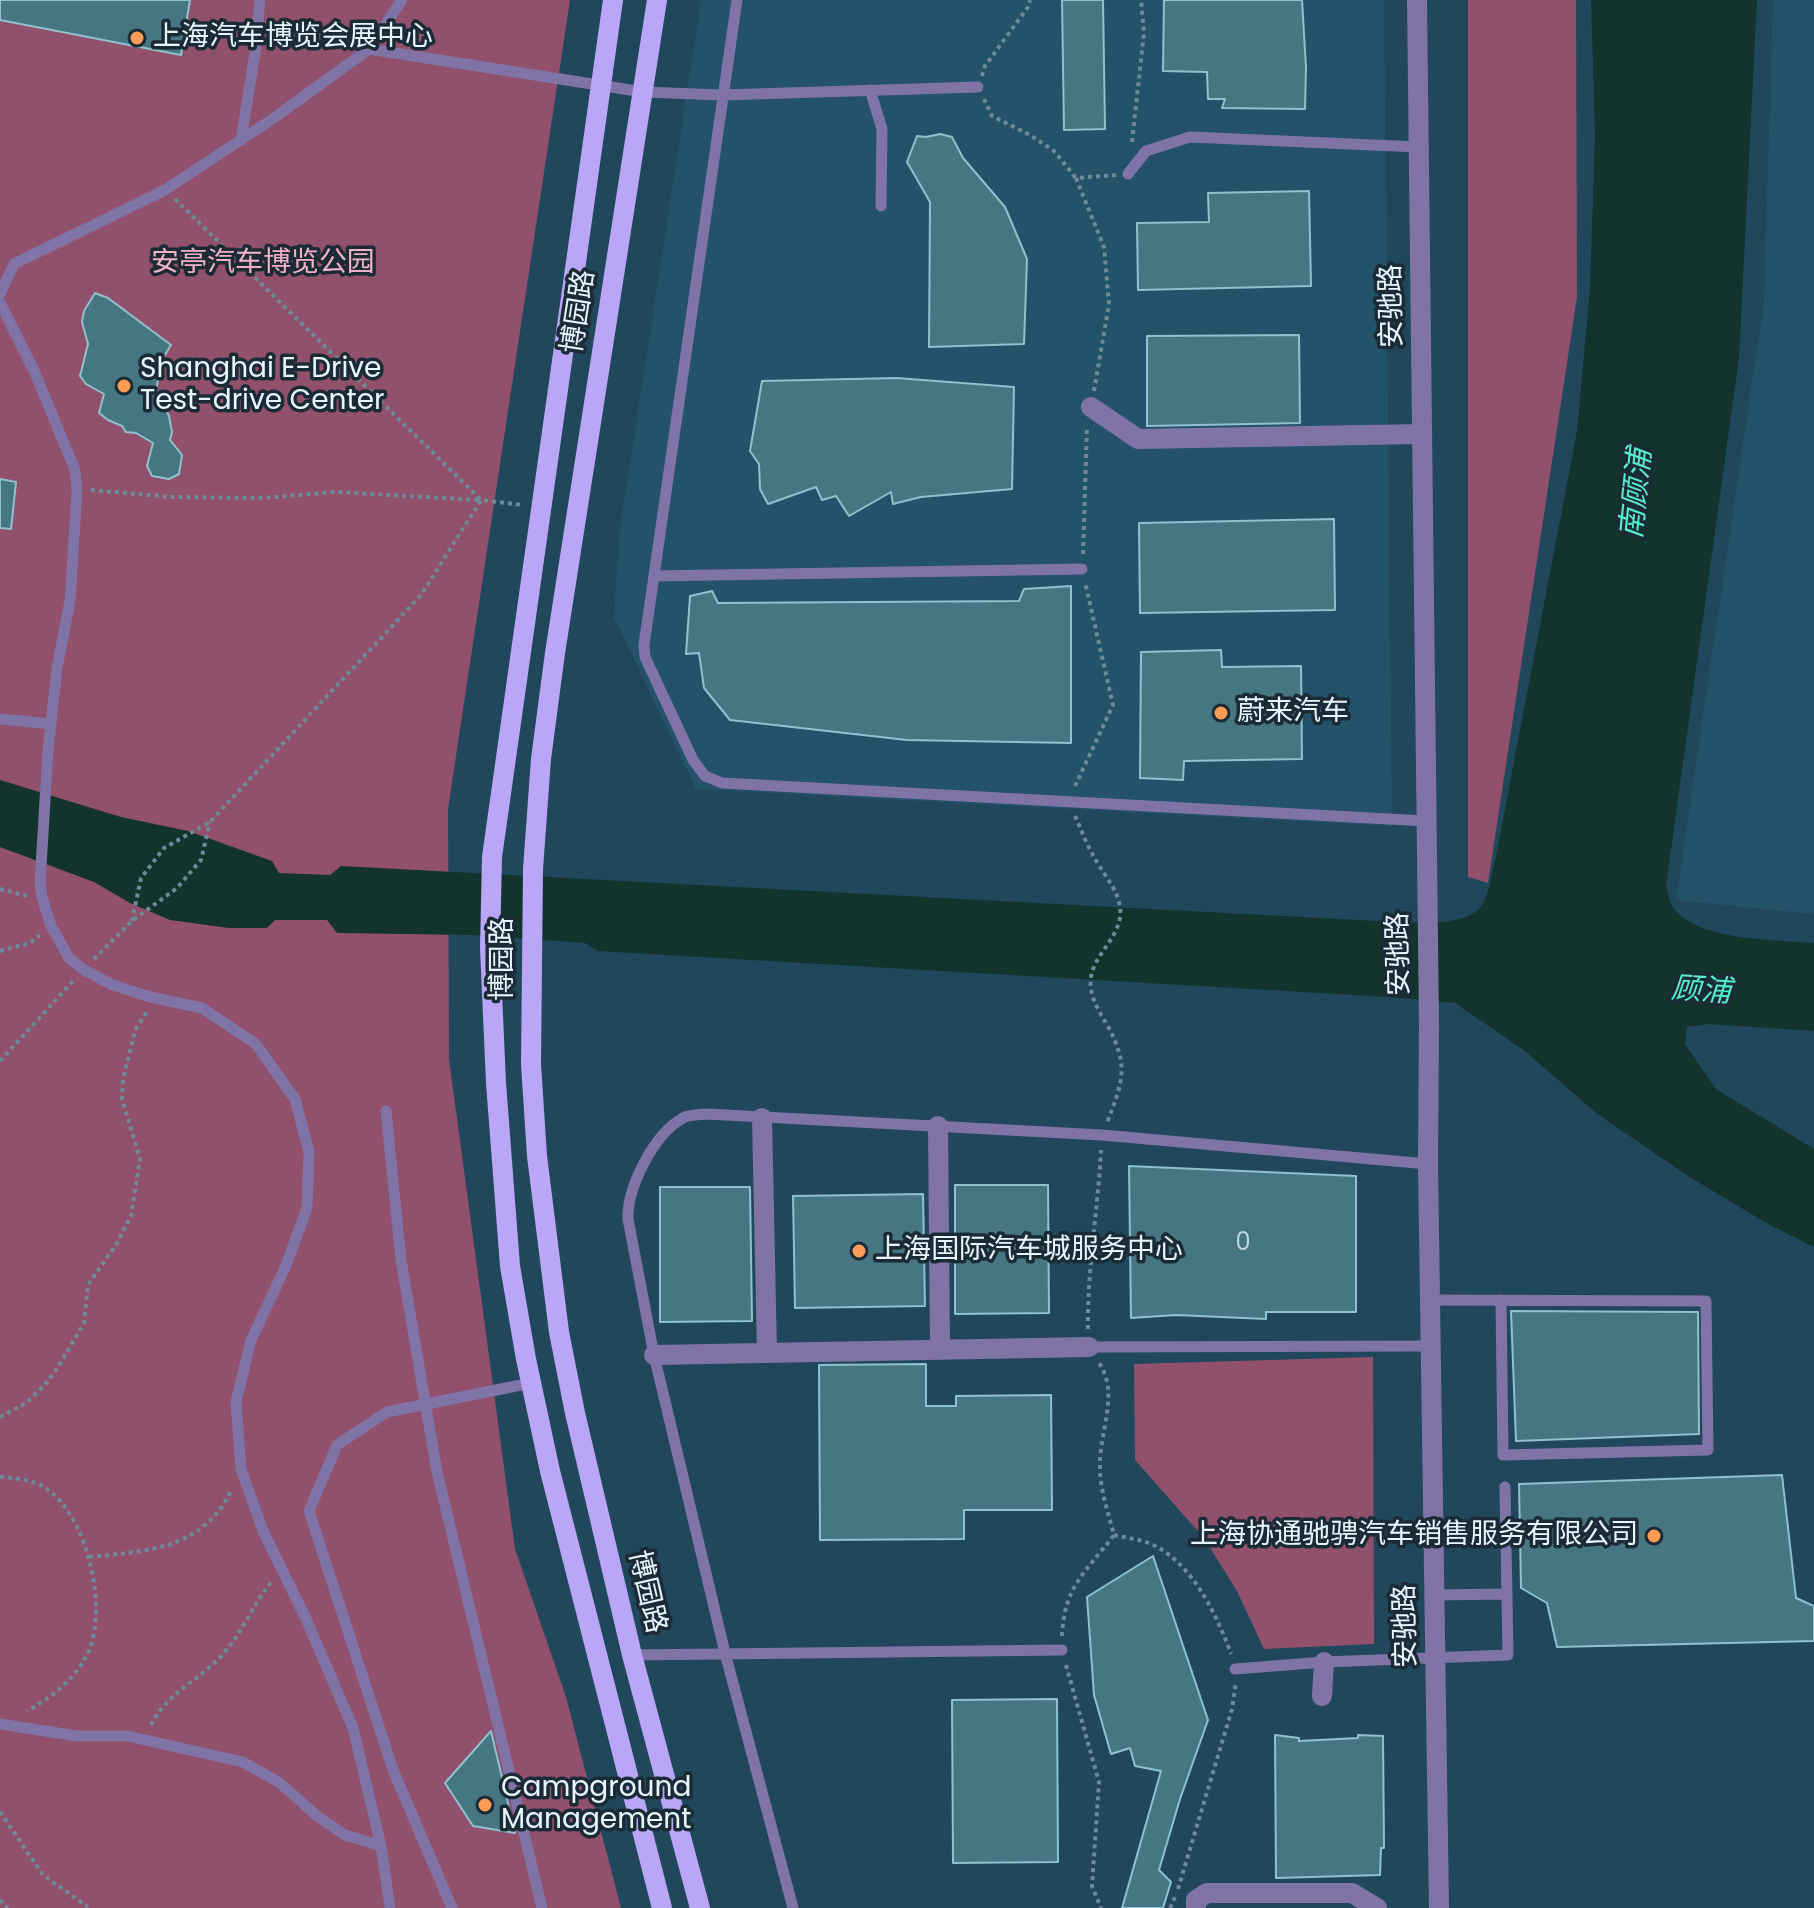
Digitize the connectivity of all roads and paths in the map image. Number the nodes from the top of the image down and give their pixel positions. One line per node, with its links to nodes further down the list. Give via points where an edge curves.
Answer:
1 (260, 0): 14 (lane)
2 (402, 0): 8 (lane)
3 (613, 0): 9 (main road, 博园路)
4 (657, 0): 12 (main road, 博园路)
5 (737, 0): 13 (lane)
6 (1030, 0): 10 (path, via 985,66)
7 (1417, 0): 15 (street, 安驰路)
8 (369, 49): 9 (lane); 14 (lane)
9 (601, 86): 12 (lane); 26 (main road, 博园路)
10 (978, 87): 11 (lane); 17 (path, via 992,116 1054,151)
11 (870, 90): 13 (lane); 19 (lane, via 882,129)
12 (643, 92): 13 (lane); 67 (main road, 博园路, via 555,653 541,759 531,940 537,1156 559,1332)
13 (722, 95): 28 (lane)
14 (241, 140): 18 (lane)
15 (1419, 147): 16 (lane, via 1190,137 1146,151); 23 (street, 安驰路)
16 (1128, 174)
17 (1076, 178)
18 (165, 190): 20 (lane, via 14,264); 25 (path)
19 (881, 206)
20 (0, 294)
21 (0, 303): 24 (lane, via 70,456)
22 (1091, 407): 23 (street, via 1138,439)
23 (1422, 434): 32 (street, 安驰路)
24 (77, 489): 25 (path, via 171,497 335,492); 30 (lane, via 70,601)
25 (481, 500): 26 (path); 33 (path, via 421,595)
26 (541, 507): 54 (main road, 博园路, via 492,857 490,948 510,1266)
27 (1082, 569): 28 (lane)
28 (654, 576): 31 (lane, via 645,657 705,776 722,783)
29 (0, 719): 30 (lane)
30 (51, 724): 35 (lane)
31 (1068, 801): 32 (lane); 45 (path, via 1120,900 1119,922 1091,972 1096,1006 1123,1065)
32 (1426, 821): 46 (street, 安驰路)
33 (210, 822): 36 (path, via 201,860 177,888); 36 (path, via 164,848 141,878)
34 (0, 889): 35 (path)
35 (42, 897): 37 (lane)
36 (132, 921): 39 (path)
37 (51, 926): 38 (path, via 30,943); 39 (lane, via 69,958)
38 (0, 951)
39 (84, 970): 40 (lane); 41 (path)
40 (156, 998): 56 (path, via 135,1030 123,1080 122,1099 140,1159 131,1216 88,1285 84,1323 58,1367 26,1403); 57 (lane, via 202,1008 256,1044 295,1099 309,1152 307,1208 251,1340 236,1402)
41 (0, 1061)
42 (386, 1111): 55 (lane, via 401,1260)
43 (762, 1118): 44 (lane); 52 (street); 53 (lane, via 687,1116 655,1145 632,1190 628,1219)
44 (938, 1126): 45 (lane); 51 (street)
45 (1102, 1135): 46 (lane); 50 (path, via 1087,1294)
46 (1428, 1164): 47 (street, 安驰路)
47 (1431, 1300): 48 (lane); 49 (street, 安驰路)
48 (1501, 1300): 48 (lane, via 1706,1301 1708,1450 1503,1455)
49 (1432, 1346): 50 (lane); 64 (street, 安驰路)
50 (1089, 1347): 51 (street); 60 (path, via 1106,1373 1110,1392 1100,1467)
51 (940, 1349): 52 (street)
52 (767, 1352): 53 (street)
53 (654, 1355): 66 (lane)
54 (531, 1383): 55 (lane); 82 (main road, 博园路)
55 (425, 1403): 80 (lane, via 387,1412 337,1445 309,1511 393,1770); 81 (lane)
56 (0, 1417)
57 (241, 1469): 61 (path, via 227,1500 183,1541 163,1549); 62 (lane)
58 (0, 1477): 61 (path, via 43,1487 57,1499)
59 (1505, 1487): 63 (lane)
60 (1114, 1535): 65 (path, via 1070,1594); 70 (path, via 1152,1544 1186,1570 1218,1620)
61 (89, 1557): 72 (path, via 97,1616 89,1651 56,1692)
62 (282, 1569): 73 (path, via 243,1630 156,1716); 75 (lane, via 353,1728)
63 (1507, 1594): 64 (lane); 68 (lane, via 1508,1655)
64 (1434, 1595): 68 (street, 安驰路)
65 (1062, 1650): 66 (lane); 85 (path, via 1099,1782 1092,1886)
66 (725, 1653): 67 (lane); 84 (lane)
67 (632, 1655): 83 (main road, 博园路)
68 (1436, 1658): 69 (lane); 89 (street, 安驰路)
69 (1324, 1662): 70 (lane); 71 (street)
70 (1235, 1669): 86 (path, via 1232,1709)
71 (1322, 1696)
72 (2, 1724): 73 (lane)
73 (144, 1740): 75 (lane, via 243,1762 280,1783 345,1835)
74 (0, 1812): 78 (path, via 43,1875)
75 (381, 1846): 79 (lane)
76 (0, 1900): 77 (path)
77 (8, 1908)
78 (89, 1908)
79 (390, 1908)
80 (452, 1908)
81 (542, 1908)
82 (662, 1908)
83 (700, 1908)
84 (793, 1908)
85 (1101, 1908)
86 (1170, 1908)
87 (1196, 1908): 88 (street, via 1196,1900 1207,1893 1352,1893)
88 (1377, 1908)
89 (1439, 1908)

